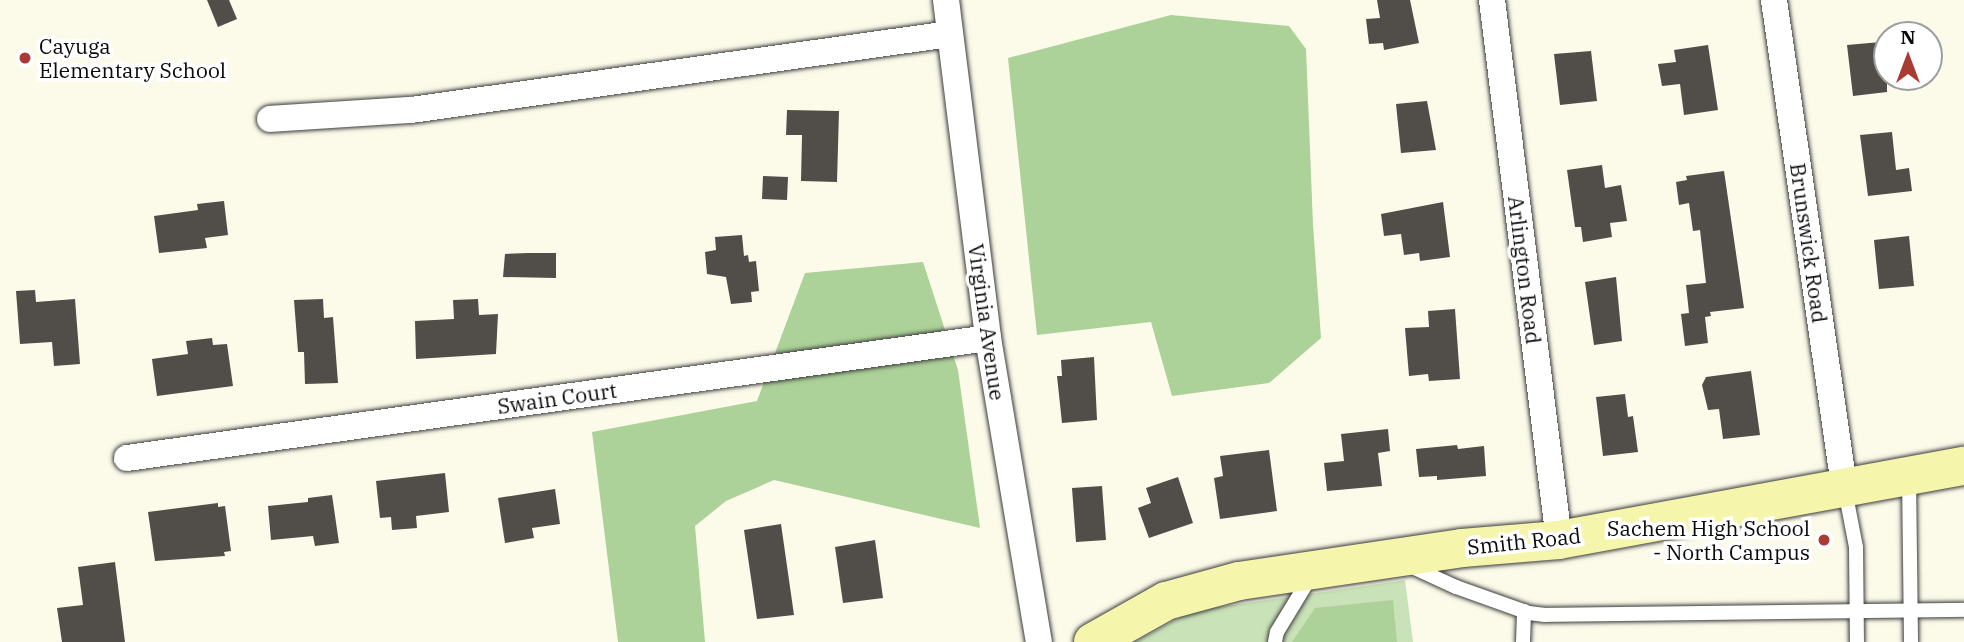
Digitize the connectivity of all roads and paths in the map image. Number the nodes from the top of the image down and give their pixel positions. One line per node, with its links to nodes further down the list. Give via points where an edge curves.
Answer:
1 (946, 0): 4 (street, Virginia Avenue)
2 (1492, 0): 11 (street, Arlington Road)
3 (1774, 0): 10 (street, Brunswick Road)
4 (950, 34): 5 (street, via 411,110); 6 (street, Virginia Avenue)
5 (270, 119)
6 (988, 338): 7 (street, Swain Court); 18 (street, Virginia Avenue)
7 (127, 458)
8 (1964, 466): 9 (street, Smith Road)
9 (1909, 475): 10 (street, Smith Road); 17 (lane)
10 (1844, 486): 11 (street, Smith Road); 16 (lane, via 1856,547)
11 (1559, 540): 12 (street, Smith Road)
12 (1390, 558): 13 (street, Smith Road); 15 (lane)
13 (1316, 568): 19 (street, Smith Road, via 1239,581 1166,601); 20 (lane)
14 (1964, 610): 17 (lane)
15 (1524, 611): 16 (lane, via 1545,615); 21 (lane)
16 (1856, 612): 17 (lane); 22 (lane)
17 (1911, 612): 23 (lane)
18 (1039, 642)
19 (1093, 642)
20 (1275, 642)
21 (1523, 642)
22 (1857, 642)
23 (1911, 642)

